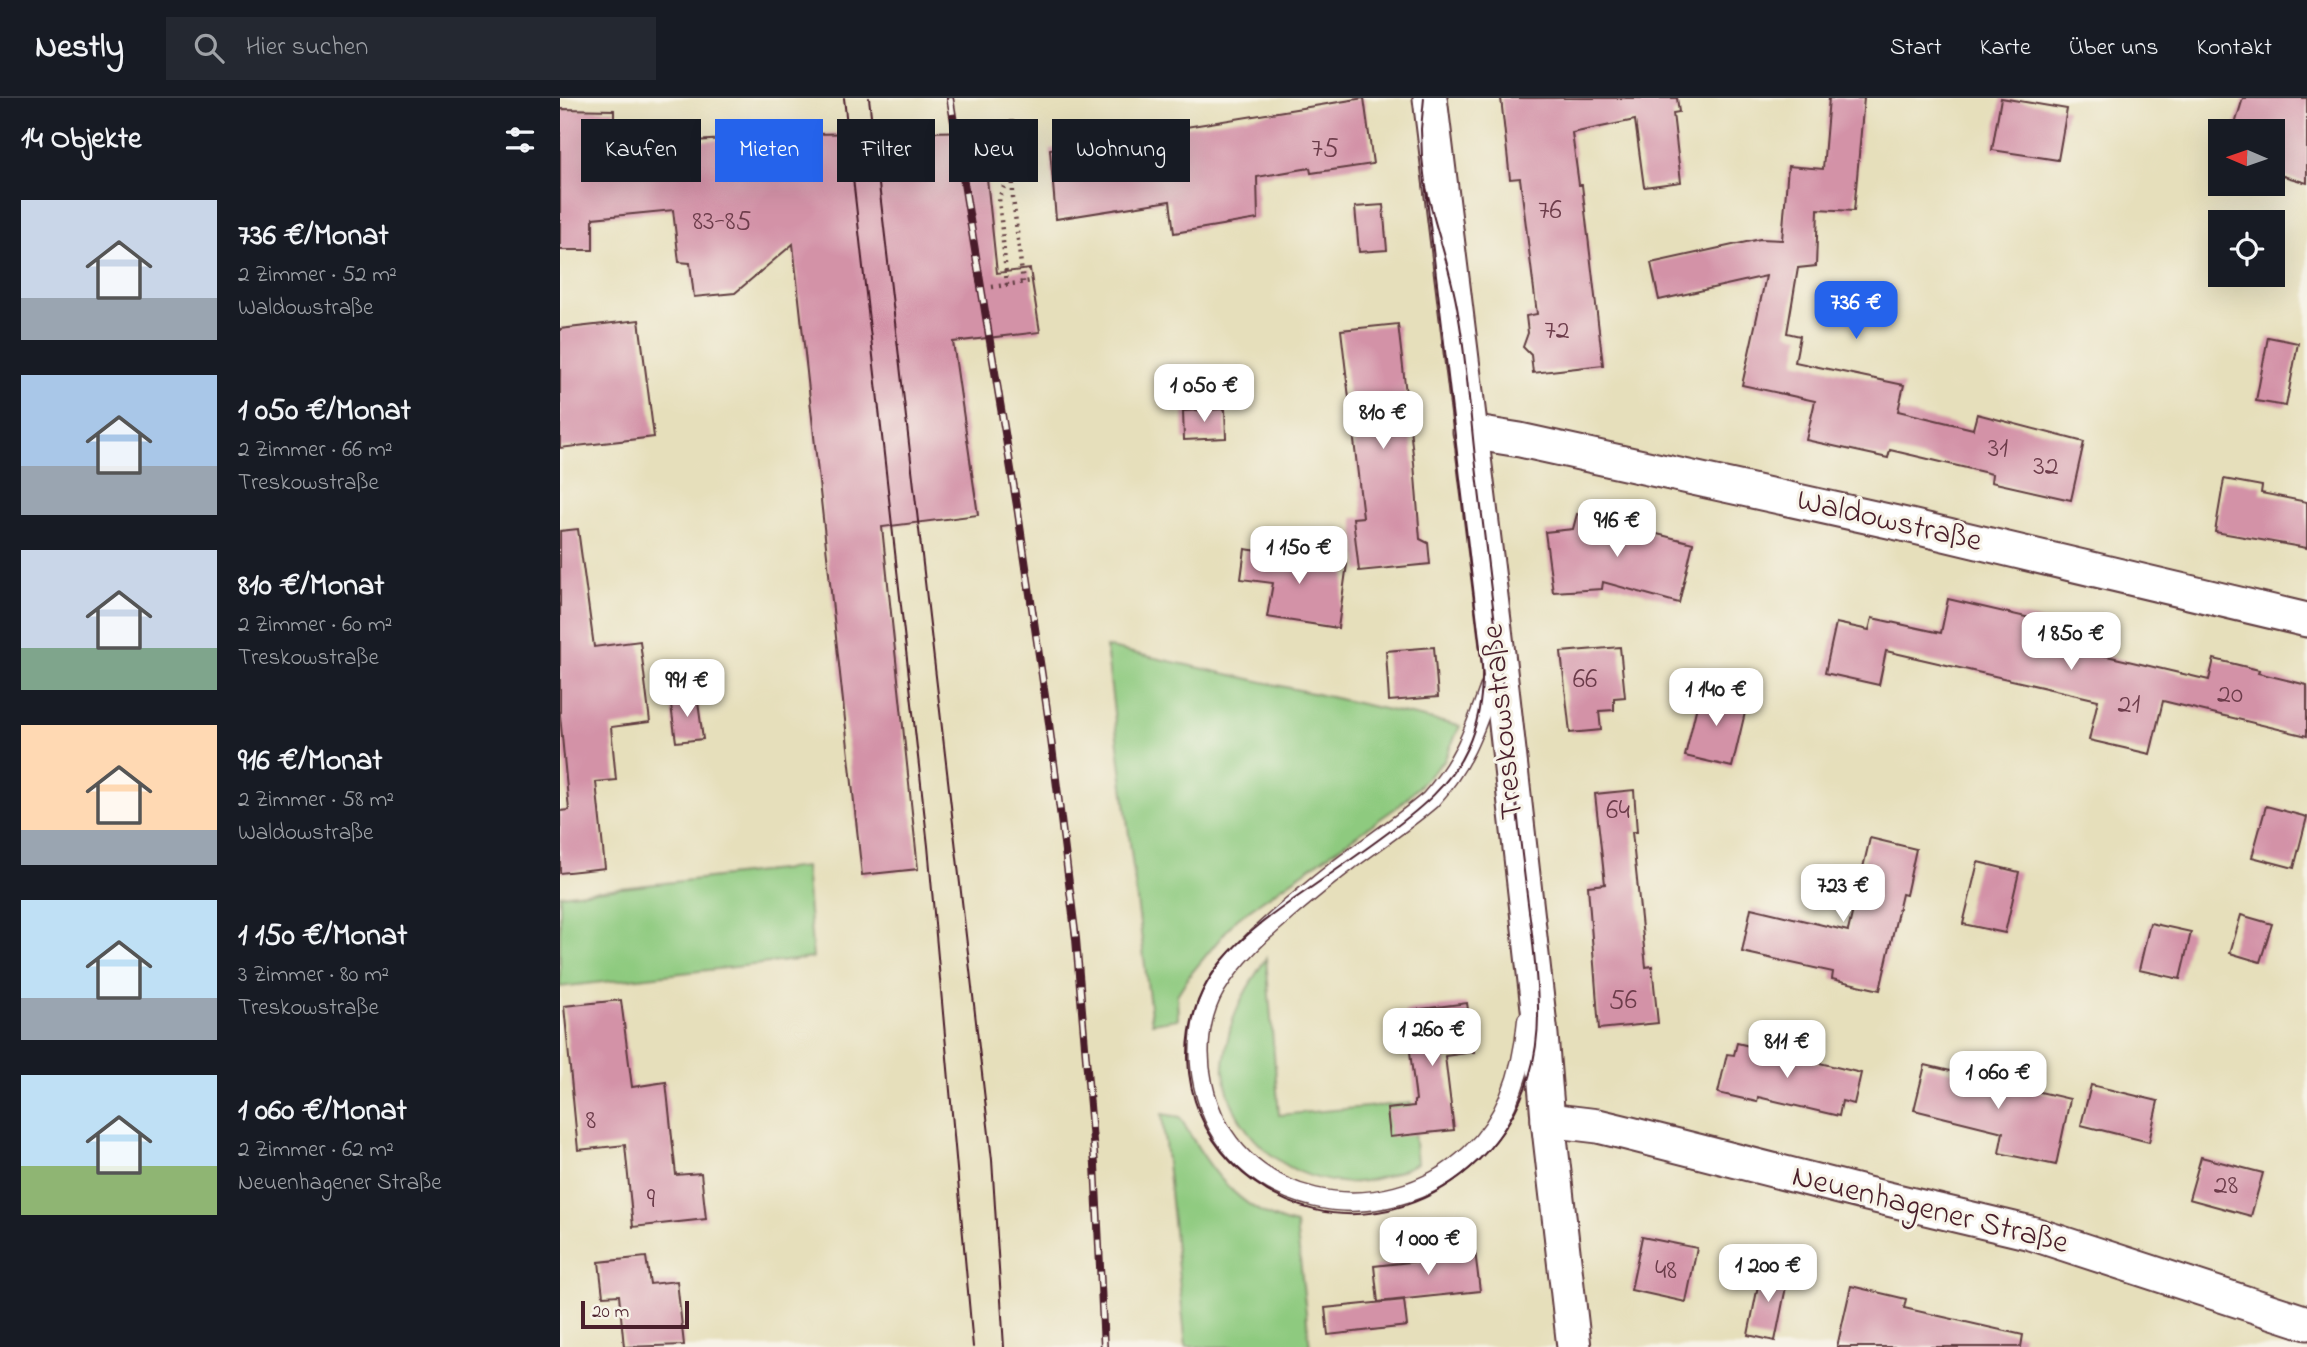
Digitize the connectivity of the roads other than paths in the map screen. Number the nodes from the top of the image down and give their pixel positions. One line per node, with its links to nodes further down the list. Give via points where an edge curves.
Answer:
1 (1430, 98): 2 (street, Treskowstraße)
2 (1470, 432): 3 (street, Waldowstraße, via 1902,524); 4 (street, Treskowstraße)
3 (2307, 620)
4 (1499, 662): 5 (street, Treskowstraße); 5 (lane, via 1467,748 1443,785 1418,810 1344,864 1256,938 1214,990 1204,1018 1199,1057 1207,1101 1221,1133 1268,1180 1307,1197 1369,1200 1435,1181 1486,1137 1518,1077 1526,1033)
5 (1529, 934): 6 (street, Treskowstraße)
6 (1548, 1120): 7 (street, Neuenhagener Straße, via 1627,1132 2031,1233); 8 (street, Treskowstraße)
7 (2307, 1323)
8 (1574, 1347)

